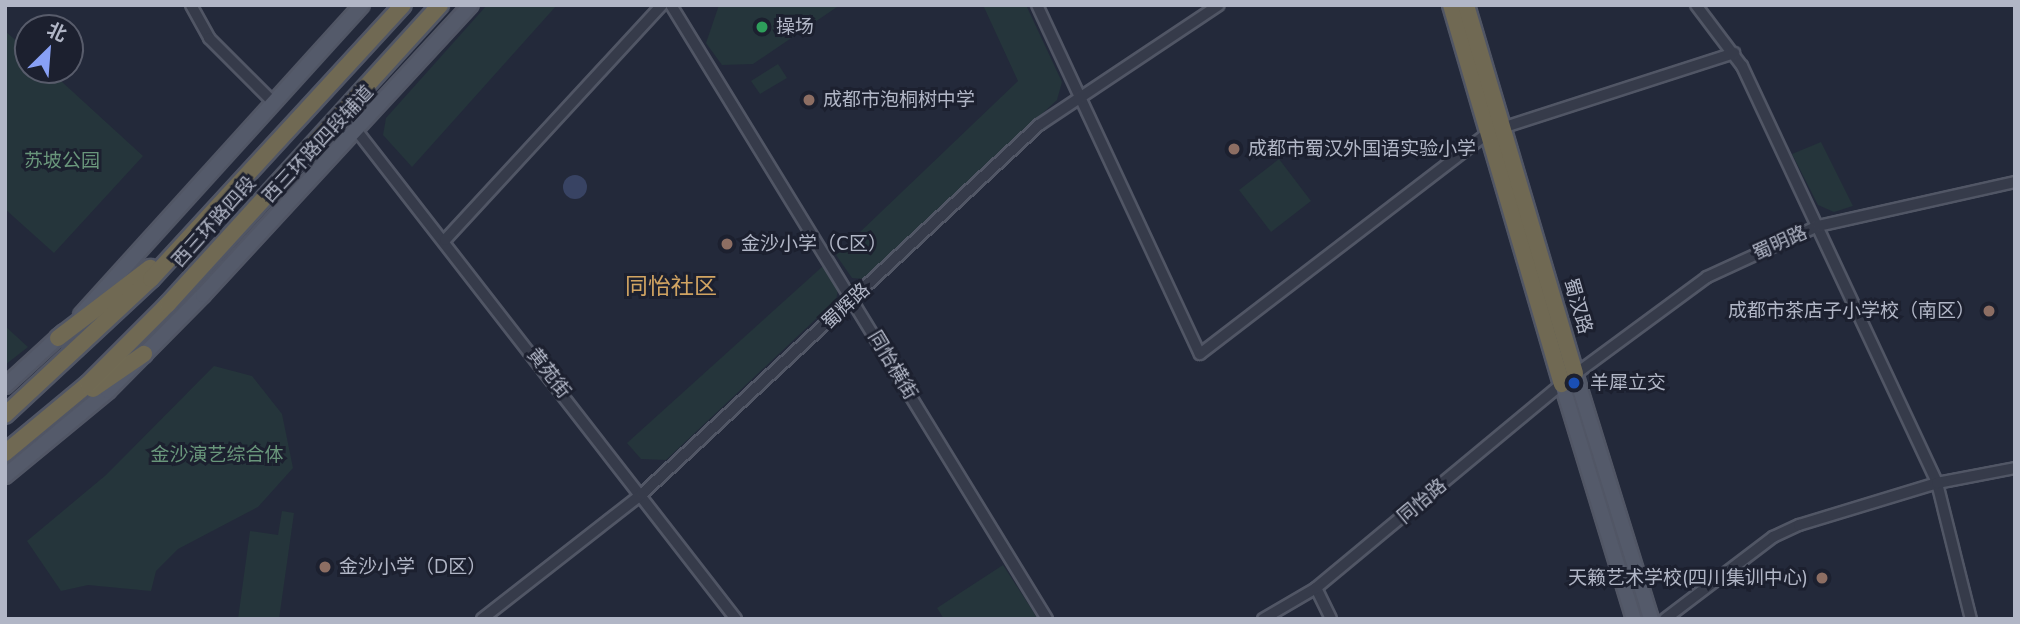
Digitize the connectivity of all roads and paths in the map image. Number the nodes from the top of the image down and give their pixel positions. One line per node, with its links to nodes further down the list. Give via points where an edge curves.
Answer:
1 (191, 5): 15 (street, via 208,38)
2 (362, 5): 15 (main road)
3 (403, 5): 21 (highway, 西三环路四段)
4 (440, 5): 29 (highway, 西三环路四段, via 168,303)
5 (471, 5): 17 (main road, 西三环路四段辅道)
6 (662, 5): 20 (street)
7 (671, 5): 22 (street, 同怡横街)
8 (1037, 5): 14 (street)
9 (1219, 5): 14 (street, 蜀辉路)
10 (1451, 5): 16 (highway, 蜀汉路)
11 (1696, 5): 13 (street)
12 (1469, 10): 16 (highway, 蜀汉路)
13 (1734, 53): 16 (street); 19 (street)
14 (1079, 95): 16 (street, via 1200,354); 22 (street, 蜀辉路)
15 (272, 102): 23 (main road)
16 (1498, 129): 25 (highway, 蜀汉路); 26 (highway, 蜀汉路)
17 (357, 131): 20 (street, 黄苑街); 24 (main road, 西三环路四段辅道)
18 (2015, 182): 19 (street, 蜀明路)
19 (1818, 226): 25 (street, 蜀明路, via 1707,277); 33 (street)
20 (445, 240): 34 (street, 黄苑街)
21 (185, 242): 23 (highway); 28 (highway, 西三环路四段, via 69,361)
22 (854, 300): 34 (street, 蜀辉路); 38 (street, 同怡横街)
23 (58, 338): 27 (main road)
24 (144, 354): 29 (highway); 32 (main road, 西三环路四段辅道)
25 (1575, 373): 26 (street, 同怡路); 42 (main road, 蜀汉路)
26 (1562, 384): 35 (street, 同怡路); 41 (main road, 蜀汉路)
27 (5, 386)
28 (5, 415)
29 (39, 425): 30 (highway, 西三环路四段)
30 (5, 453)
31 (2015, 468): 33 (street)
32 (5, 476)
33 (1937, 483): 43 (street, via 1773,537); 44 (street)
34 (642, 494): 36 (street, 蜀辉路); 37 (street, 黄苑街)
35 (1316, 588): 39 (street, 同怡路); 40 (street)
36 (482, 619)
37 (736, 619)
38 (1047, 619)
39 (1263, 619)
40 (1331, 619)
41 (1634, 619)
42 (1651, 619)
43 (1665, 619)
44 (1971, 619)

